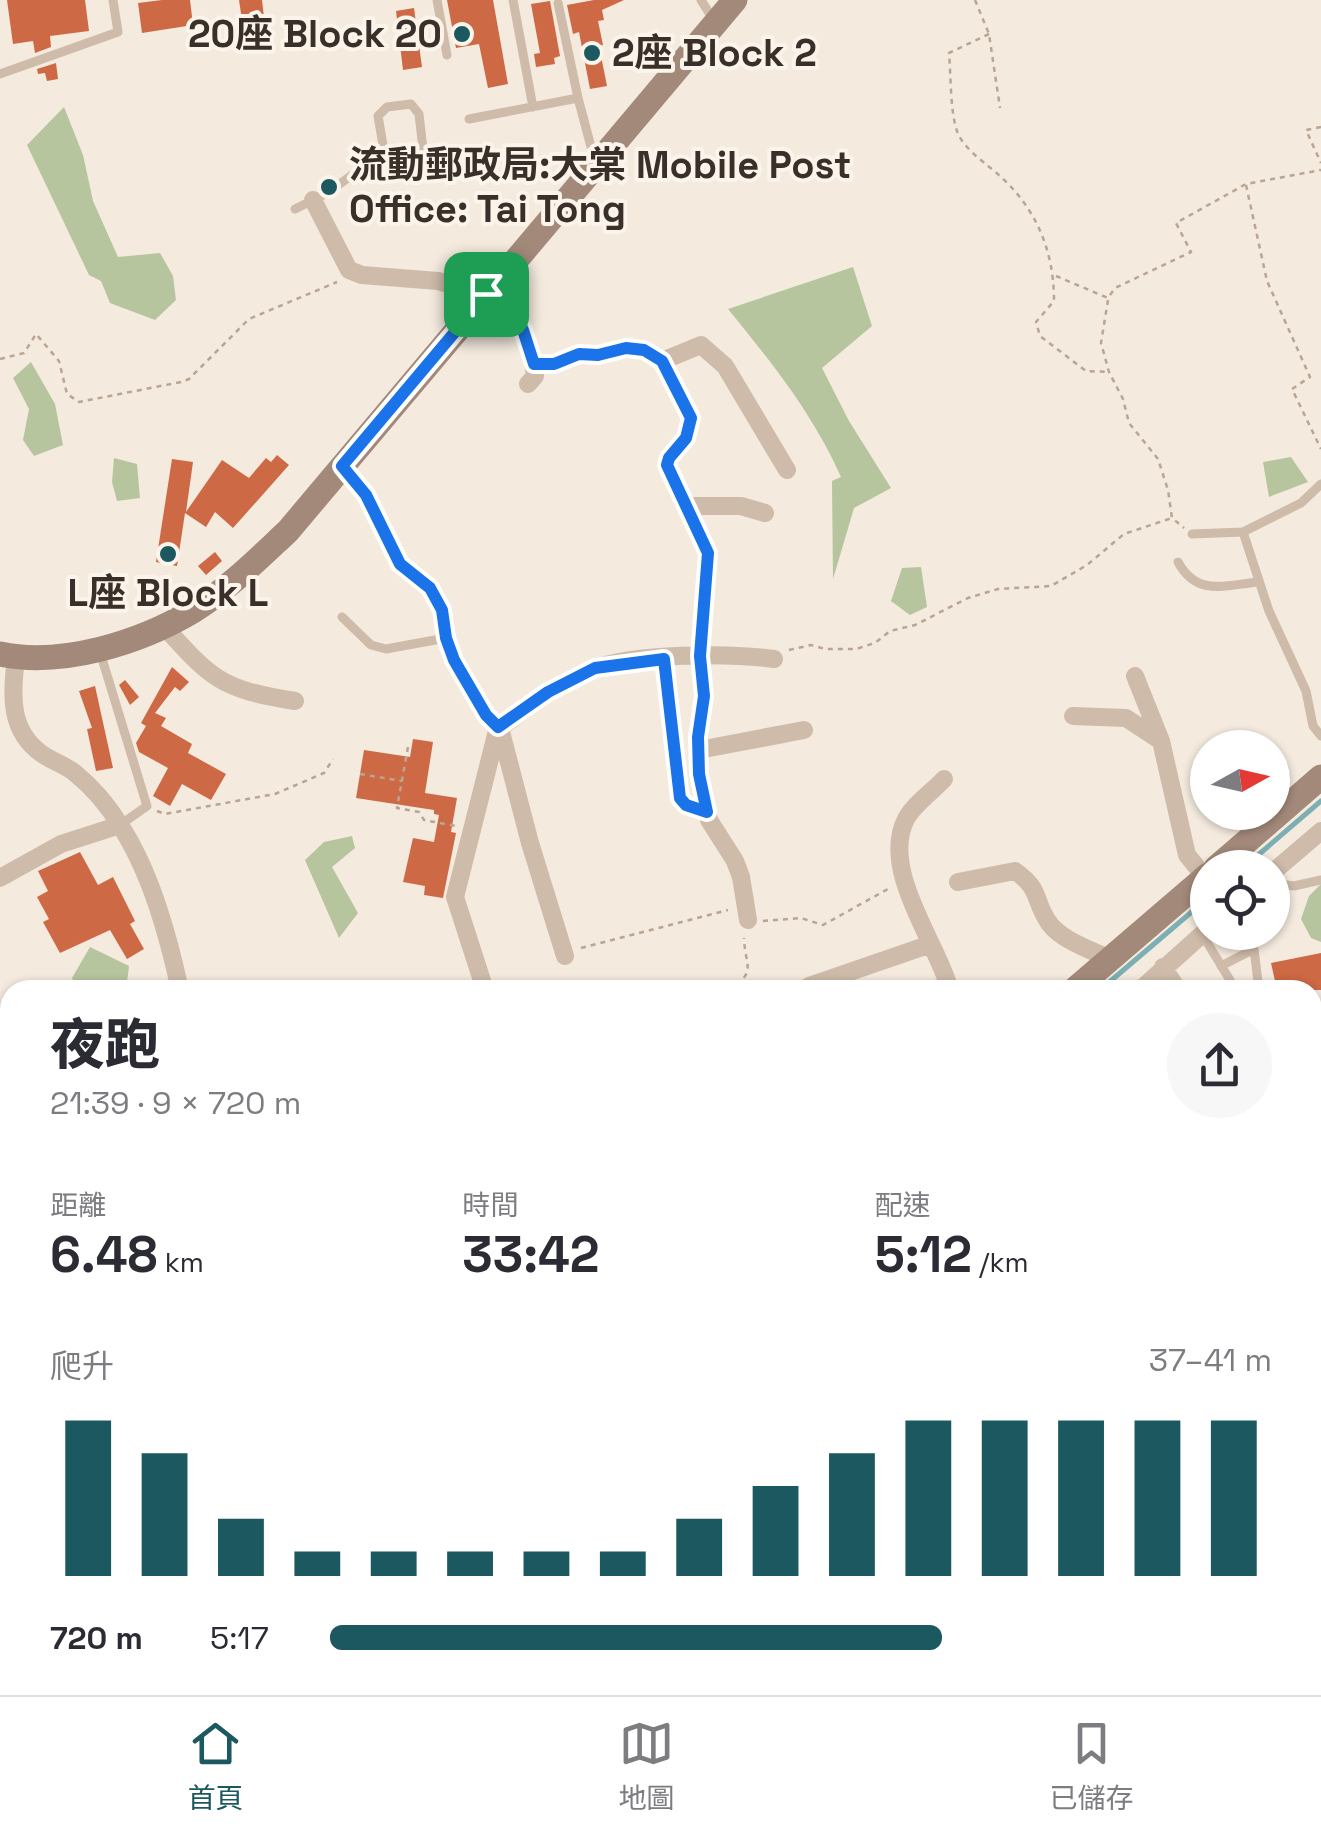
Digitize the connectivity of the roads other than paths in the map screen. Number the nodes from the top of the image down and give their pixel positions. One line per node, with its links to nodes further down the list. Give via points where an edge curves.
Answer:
1 (113, 0): 9 (lane, via 118,32)
2 (437, 0): 8 (lane)
3 (513, 0): 11 (lane)
4 (702, 0): 7 (lane)
5 (734, 0): 7 (street)
6 (558, 3): 10 (lane)
7 (716, 22): 14 (street)
8 (447, 56)
9 (0, 74)
10 (578, 98): 11 (lane); 14 (lane)
11 (533, 107): 12 (lane)
12 (469, 119)
13 (384, 151): 13 (lane, via 380,111 411,104 425,167 396,170); 15 (lane)
14 (596, 165): 17 (street)
15 (313, 200): 16 (lane); 17 (street, via 348,270)
16 (294, 209)
17 (492, 288): 19 (street, via 523,330); 21 (street)
18 (662, 361): 19 (street, via 626,348); 22 (street, via 693,346 714,354); 24 (street, via 691,418 667,465)
19 (534, 364): 20 (street)
20 (528, 384)
21 (342, 466): 31 (street, via 245,572); 32 (street, via 366,495 400,564 430,588)
22 (787, 470)
23 (1321, 484): 26 (lane, via 1301,503)
24 (686, 506): 25 (street); 35 (street, via 708,553)
25 (765, 513)
26 (1243, 532): 27 (lane); 29 (lane)
27 (1192, 534)
28 (1178, 562): 29 (lane, via 1205,587)
29 (1259, 582): 43 (lane)
30 (342, 617): 32 (lane, via 370,645 386,649)
31 (162, 626): 33 (street); 39 (street, via 221,682)
32 (446, 638): 41 (street)
33 (99, 649): 34 (street); 49 (lane, via 146,806)
34 (8, 655): 49 (street, via 22,736 74,772)
35 (700, 656): 36 (street); 37 (street); 45 (street)
36 (664, 659): 41 (street, via 595,668); 48 (street, via 680,798)
37 (774, 659)
38 (1135, 676): 44 (street)
39 (295, 701)
40 (1073, 716): 44 (street, via 1126,718)
41 (499, 728): 63 (street); 68 (street, via 455,897)
42 (804, 730): 45 (street)
43 (1321, 736)
44 (1161, 741): 52 (street)
45 (698, 746): 48 (street)
46 (1321, 777): 51 (street)
47 (944, 779): 60 (street, via 906,819 900,850 906,888)
48 (707, 812): 59 (street, via 735,861)
49 (120, 825): 54 (street, via 60,844); 67 (street, via 159,912)
50 (1321, 831): 53 (street)
51 (1236, 850)
52 (1190, 857)
53 (1290, 858)
54 (0, 878)
55 (1321, 880): 57 (lane)
56 (958, 882): 64 (street, via 1016,871 1033,884 1050,925)
57 (1290, 885)
58 (1190, 890): 64 (street)
59 (748, 920)
60 (932, 944): 69 (street); 70 (street)
61 (1190, 945): 66 (street)
62 (1213, 950): 65 (lane)
63 (565, 956)
64 (1110, 959): 71 (street)
65 (1221, 966): 74 (lane); 75 (lane, via 1254,949)
66 (1164, 968): 72 (street); 73 (street)
67 (177, 980)
68 (481, 980)
69 (826, 980)
70 (946, 980)
71 (1086, 980)
72 (1151, 980)
73 (1172, 980)
74 (1230, 980)
75 (1258, 980)

